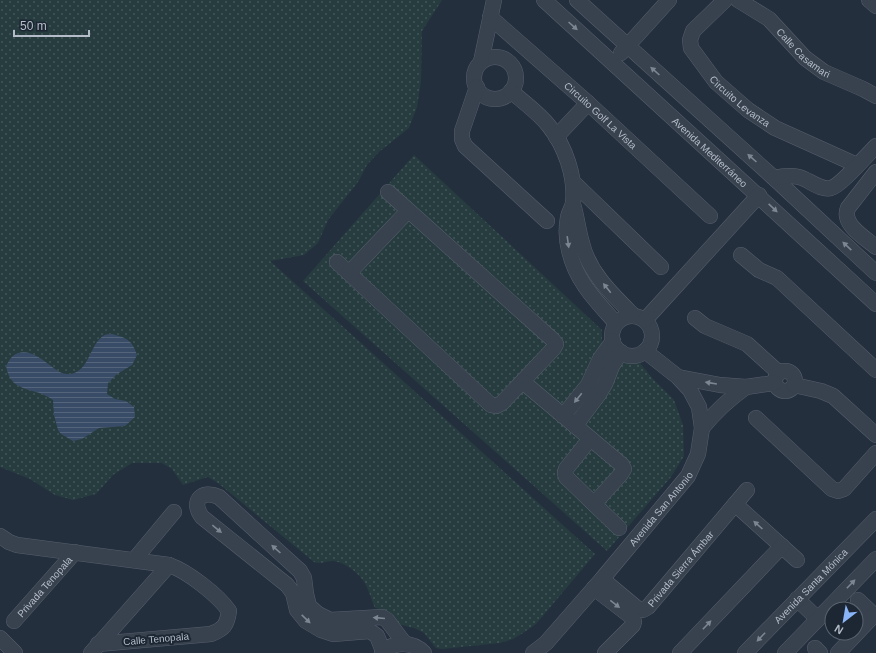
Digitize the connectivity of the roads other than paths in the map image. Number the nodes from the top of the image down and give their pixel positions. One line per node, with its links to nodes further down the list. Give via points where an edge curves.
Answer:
1 (494, 0): 9 (street)
2 (544, 0): 12 (street, Avenida Mediterráneo, one-way to 12)
3 (577, 0): 10 (street)
4 (669, 0): 10 (street)
5 (725, 0): 19 (street, Circuito Levanza, via 693,31 690,40 692,48 716,82 748,110 775,128)
6 (738, 0): 15 (street, Calle Casamari, via 769,20 806,58 824,72)
7 (869, 0): 8 (street)
8 (876, 6)
9 (490, 17): 11 (street); 16 (street, Circuito Golf La Vista)
10 (628, 46): 12 (street); 20 (street, one-way to 10)
11 (481, 62): 13 (street, via 474,74); 14 (street, via 494,57 512,65 516,79)
12 (613, 62): 24 (street, Avenida Mediterráneo)
13 (477, 88): 14 (street, via 493,99 506,96); 28 (street, via 462,131 465,146)
14 (511, 91): 17 (street, via 549,126)
15 (876, 96)
16 (588, 103): 17 (street); 27 (street, Circuito Golf La Vista)
17 (556, 137): 22 (street, via 565,154)
18 (876, 146): 19 (street)
19 (857, 166): 20 (street, via 833,188 828,189 800,177 786,175)
20 (774, 178): 34 (street, one-way to 20)
21 (874, 180): 29 (street, via 853,201 846,213 853,228)
22 (573, 182): 25 (street); 32 (street)
23 (388, 192): 26 (street)
24 (759, 195): 35 (street, Avenida Mediterráneo, one-way to 35); 36 (street)
25 (573, 204): 36 (street, one-way to 25, via 607,289 593,269 582,244); 38 (street, one-way to 38, via 568,216 566,233 576,272 593,297)
26 (408, 211): 33 (street); 45 (street, via 556,344)
27 (710, 216)
28 (547, 221)
29 (876, 248)
30 (741, 255): 41 (street, via 759,270 777,278)
31 (337, 262): 33 (street)
32 (661, 267)
33 (349, 273): 45 (street, via 491,405 502,403)
34 (876, 273)
35 (876, 304)
36 (640, 318): 38 (street, via 624,317); 40 (street, via 649,325 652,336)
37 (695, 318): 43 (street, via 705,326 747,344)
38 (616, 323): 39 (street, via 612,335)
39 (617, 347): 40 (street, via 626,354 636,355); 44 (street, via 600,359)
40 (645, 351): 42 (street, Avenida San Antonio)
41 (876, 370)
42 (678, 378): 46 (street, one-way to 42); 50 (street, Avenida San Antonio, via 690,390 699,407)
43 (776, 378): 46 (street); 51 (street, via 786,370 790,371 795,377 794,385 833,396)
44 (599, 380): 47 (street, one-way to 47); 49 (street, via 599,394)
45 (522, 382): 47 (street)
46 (746, 387): 50 (street, via 728,400)
47 (563, 416): 49 (street)
48 (756, 418): 53 (street, via 832,490 844,489)
49 (575, 426): 52 (street)
50 (702, 428): 69 (street, Avenida San Antonio, via 698,454 688,476)
51 (876, 435)
52 (590, 439): 55 (street, via 565,473 566,477); 55 (street, via 622,464 624,469)
53 (876, 452)
54 (747, 490): 56 (street, Privada Sierra Ámbar)
55 (594, 504): 59 (street)
56 (735, 504): 61 (street, one-way to 56); 69 (street, Privada Sierra Ámbar, via 643,610)
57 (174, 512): 64 (street)
58 (876, 519): 70 (street, Avenida Santa Mónica)
59 (619, 528)
60 (0, 536): 62 (street, Calle Tenopala, via 18,545)
61 (782, 546): 65 (street); 84 (street, one-way to 61)
62 (74, 552): 64 (street, Calle Tenopala); 74 (street, Privada Tenopala)
63 (876, 559): 73 (street, one-way to 63)
64 (134, 560): 66 (street, Calle Tenopala)
65 (797, 560)
66 (169, 565): 78 (street, Calle Tenopala); 78 (street, Calle Tenopala, via 180,569 223,602 229,611 227,622 220,630 211,634)
67 (295, 566): 68 (street); 68 (street, one-way to 68, via 218,497 211,494 203,495 199,499 196,505 202,517); 75 (street, via 304,578 310,606 318,614 330,620)
68 (281, 581): 75 (street, one-way to 75, via 293,593 297,610 306,621 321,630 333,634)
69 (598, 583): 82 (street, Avenida San Antonio, via 546,643); 83 (street, one-way to 83, via 634,622)
70 (797, 599): 73 (street); 85 (street, Avenida Santa Mónica, one-way to 85)
71 (858, 600): 72 (street)
72 (875, 616): 87 (street)
73 (818, 618): 86 (street)
74 (14, 621)
75 (355, 625): 77 (street, one-way to 75, via 382,617); 79 (street, via 377,636)
76 (0, 638): 80 (street)
77 (405, 644): 79 (street, via 398,644); 81 (street, via 414,646)
78 (94, 648)
79 (383, 652)
80 (15, 653)
81 (424, 653)
82 (533, 653)
83 (606, 653)
84 (680, 653)
85 (745, 653)
86 (785, 653)
87 (838, 653)

